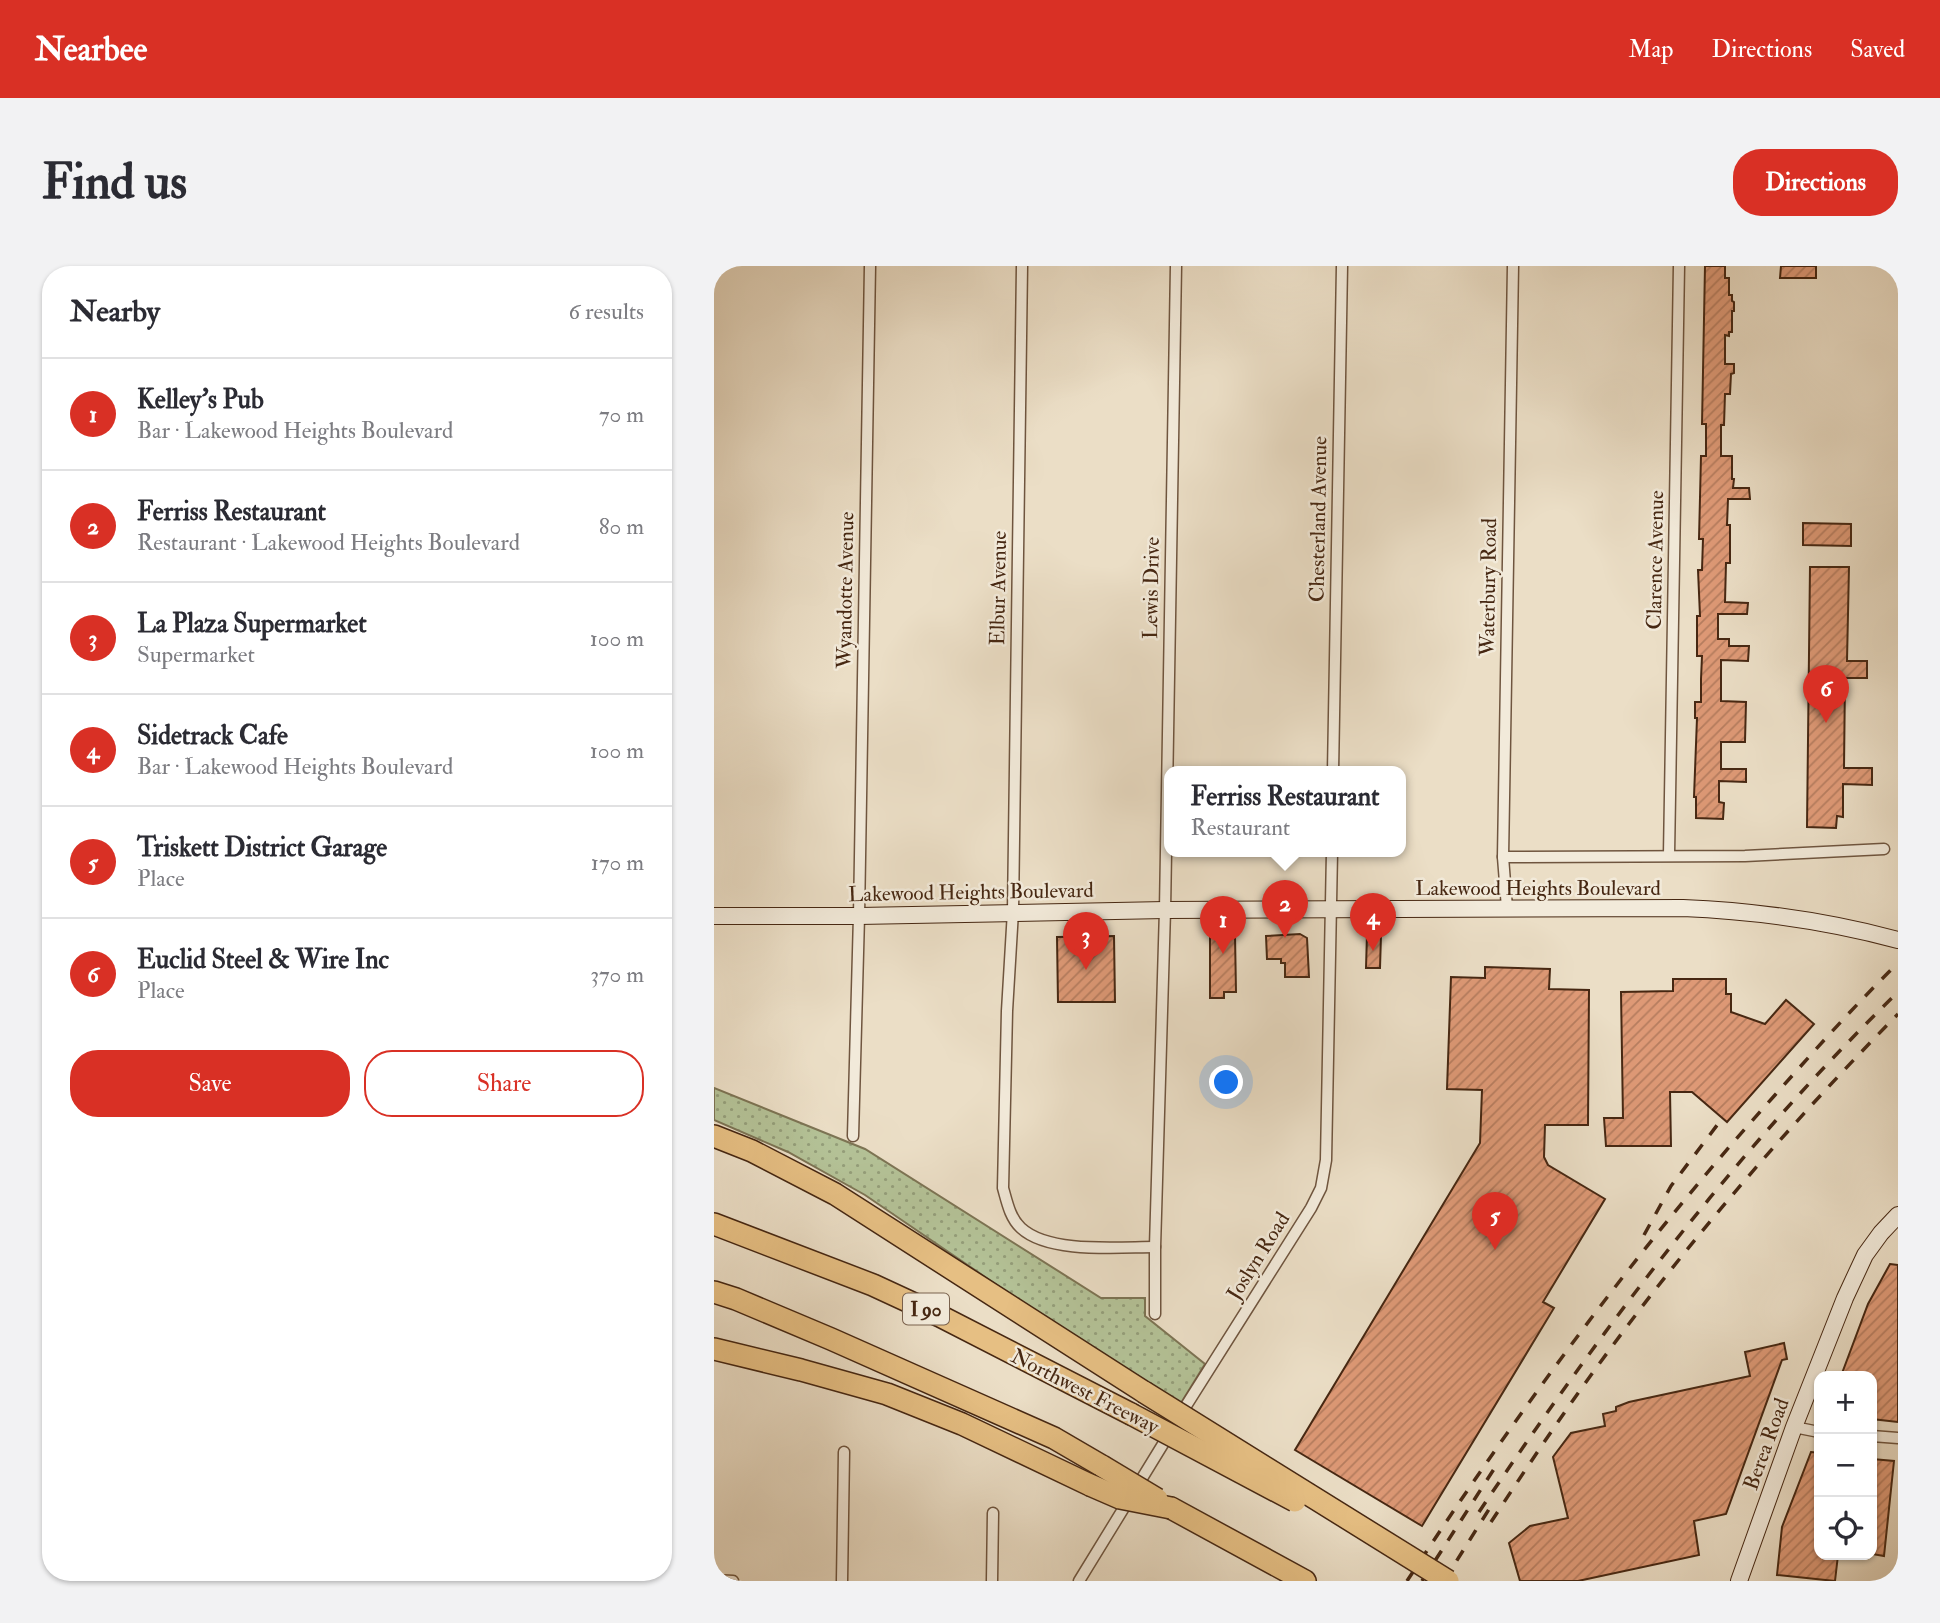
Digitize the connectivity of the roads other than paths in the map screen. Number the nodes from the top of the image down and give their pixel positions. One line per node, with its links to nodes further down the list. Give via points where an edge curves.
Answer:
1 (870, 266): 19 (street, Wyandotte Avenue)
2 (1022, 266): 17 (street, Elbur Avenue)
3 (1176, 266): 7 (street, Lewis Drive)
4 (1342, 266): 8 (street, Chesterland Avenue)
5 (1513, 266): 13 (street, Waterbury Road)
6 (1679, 266): 10 (street, Clarence Avenue)
7 (1167, 766)
8 (1333, 766)
9 (1884, 849): 10 (street)
10 (1669, 855): 13 (street)
11 (1166, 857): 16 (street, Lewis Drive)
12 (1332, 857): 15 (street)
13 (1503, 857): 14 (street, Waterbury Road)
14 (1507, 908): 15 (main road, Lakewood Heights Boulevard); 20 (main road, Lakewood Heights Boulevard, via 1729,910)
15 (1331, 909): 16 (main road, Lakewood Heights Boulevard); 40 (street, Joslyn Road, via 1326,1160 1321,1188)
16 (1165, 910): 17 (main road, Lakewood Heights Boulevard); 25 (street, Lewis Drive)
17 (1013, 911): 19 (main road, Lakewood Heights Boulevard); 25 (street, Elbur Avenue, via 1003,1188 1009,1209 1021,1228 1040,1240 1063,1246)
18 (714, 916): 19 (main road, Lakewood Heights Boulevard)
19 (859, 916): 22 (street, Wyandotte Avenue)
20 (1898, 940)
21 (714, 1136): 42 (highway, bridge, via 835,1194)
22 (853, 1136)
23 (1898, 1215): 29 (main road, Berea Road, via 1875,1241 1854,1277)
24 (714, 1224): 42 (highway, Northwest Freeway / I 90, bridge, via 940,1316)
25 (1155, 1247): 27 (street, Lewis Drive)
26 (714, 1292): 34 (highway, bridge, via 1054,1438)
27 (1155, 1314)
28 (714, 1349): 34 (highway, bridge, via 887,1394 1120,1498)
29 (1794, 1427): 30 (street); 43 (main road, Berea Road)
30 (1814, 1431)
31 (1877, 1436): 32 (street)
32 (1898, 1438)
33 (844, 1452): 38 (street)
34 (1171, 1508): 41 (highway)
35 (993, 1513): 39 (street)
36 (714, 1580): 37 (street)
37 (733, 1581)
38 (842, 1581)
39 (992, 1581)
40 (1079, 1581)
41 (1305, 1581)
42 (1447, 1581)
43 (1739, 1581)

